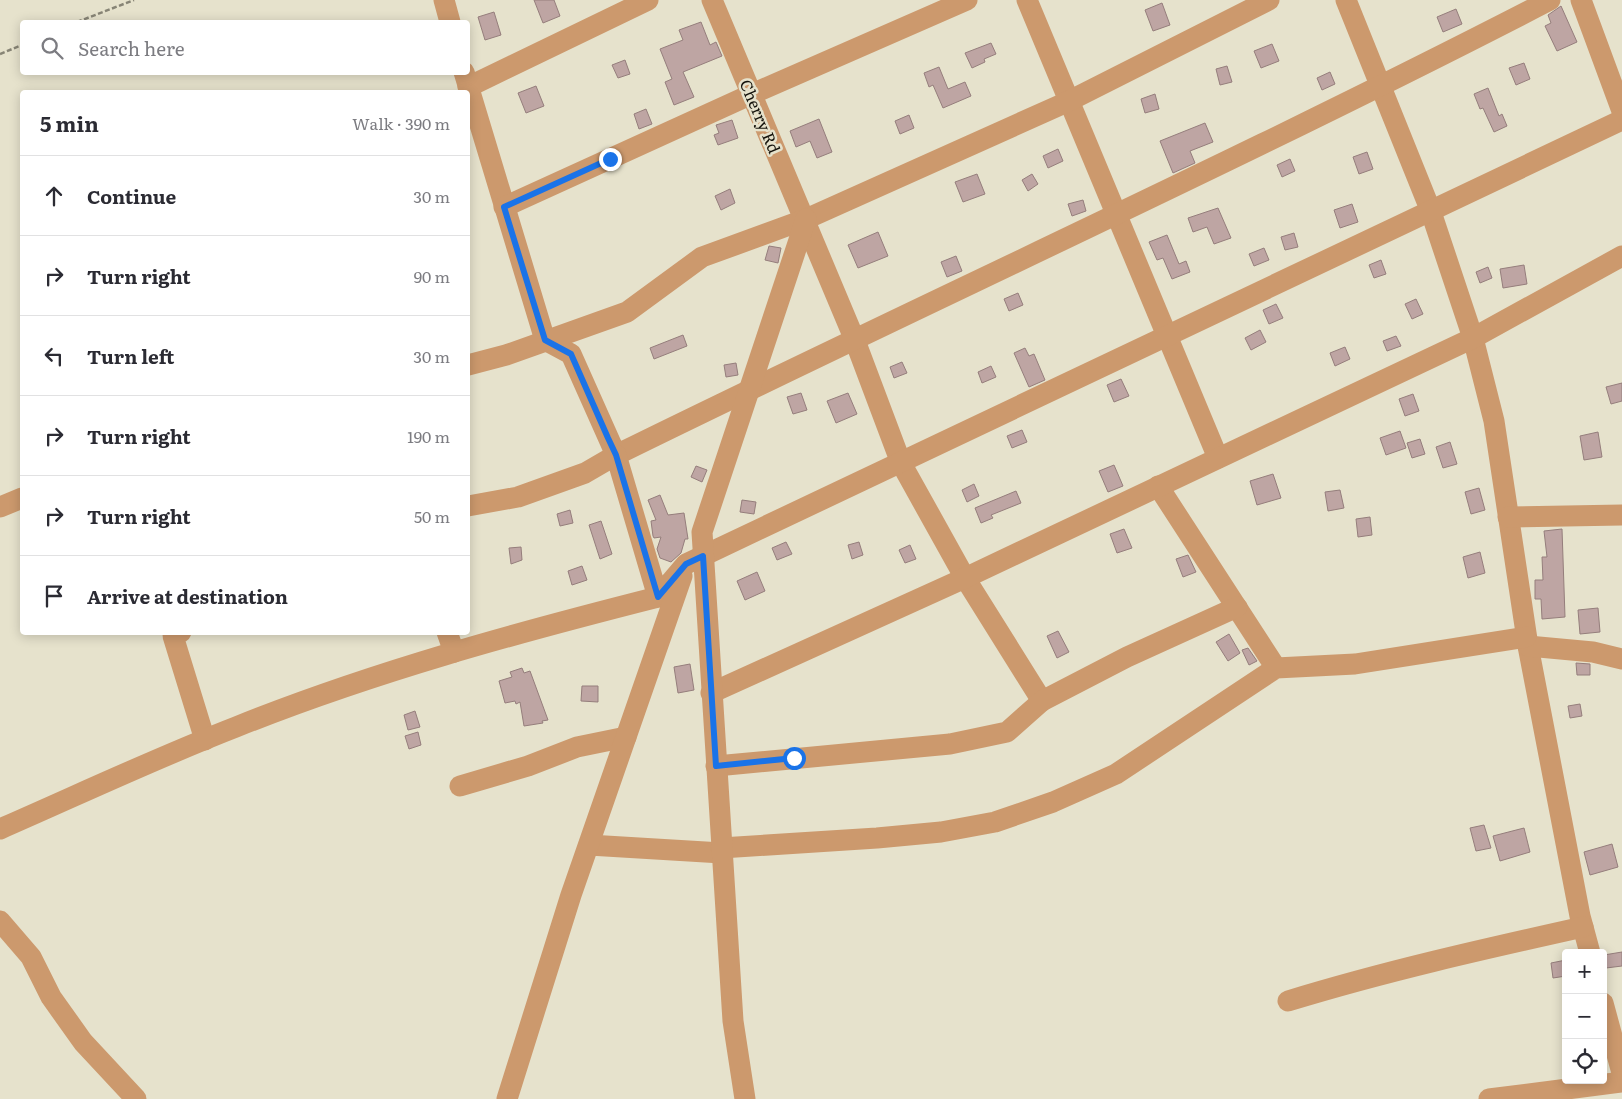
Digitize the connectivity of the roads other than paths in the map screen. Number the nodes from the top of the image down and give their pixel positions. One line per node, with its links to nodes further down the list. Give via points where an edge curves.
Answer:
1 (444, 0): 10 (street)
2 (648, 0): 11 (street)
3 (712, 0): 14 (street, Cherry Rd)
4 (967, 0): 14 (street)
5 (1027, 0): 15 (street)
6 (1269, 0): 15 (street)
7 (1346, 0): 12 (street)
8 (1550, 0): 12 (street)
9 (1581, 0): 16 (street)
10 (449, 20)
11 (466, 80)
12 (1382, 87): 19 (street); 20 (street)
13 (470, 93): 18 (street)
14 (752, 94): 18 (street); 21 (street, Cherry Rd)
15 (1069, 101): 20 (street); 21 (street)
16 (1622, 111)
17 (1622, 120): 19 (street)
18 (504, 207): 26 (street)
19 (1430, 209): 23 (street); 25 (street)
20 (1116, 216): 23 (street); 24 (street)
21 (808, 226): 24 (street, Cherry Rd); 26 (street, via 702,257 627,312); 28 (street)
22 (1622, 256): 25 (street)
23 (1167, 337): 30 (street); 31 (street)
24 (854, 338): 28 (street); 31 (street, Cherry Rd)
25 (1473, 338): 30 (street); 37 (street, via 1494,421)
26 (545, 340): 27 (street); 29 (street, via 571,354)
27 (470, 365)
28 (748, 390): 29 (street); 38 (street)
29 (616, 455): 34 (street, via 585,473 518,498); 40 (street)
30 (1218, 458): 32 (street)
31 (901, 463): 38 (street); 39 (street, Cherry Rd)
32 (1158, 486): 39 (street); 41 (street)
33 (20, 499): 35 (street)
34 (470, 506)
35 (0, 507)
36 (1622, 515): 37 (street)
37 (1508, 517): 43 (street)
38 (694, 560): 40 (street); 47 (street); 49 (street)
39 (965, 578): 47 (street); 48 (street, Cherry Rd)
40 (658, 597): 44 (street)
41 (1237, 607): 46 (street); 48 (street, via 1127,657)
42 (175, 635): 50 (street)
43 (1527, 641): 45 (street); 46 (street, via 1355,664); 57 (street)
44 (450, 642): 50 (street, via 408,666 236,726)
45 (1622, 658)
46 (1276, 668): 55 (street, via 1116,774 1053,802 995,822 941,832)
47 (711, 692): 51 (street)
48 (1042, 701): 51 (street, via 1006,732 950,744)
49 (626, 737): 52 (street, via 577,747 528,766); 54 (street)
50 (205, 740): 53 (street)
51 (716, 766): 55 (street)
52 (460, 786)
53 (0, 829)
54 (589, 845): 55 (street); 64 (street)
55 (722, 850): 65 (street, via 733,1021)
56 (0, 921): 63 (street, via 31,957 52,996 84,1042)
57 (1583, 927): 58 (street); 59 (street, via 1456,955)
58 (1589, 949)
59 (1288, 1000)
60 (1607, 1018): 61 (street)
61 (1622, 1073)
62 (1622, 1082): 66 (street)
63 (136, 1099)
64 (507, 1099)
65 (745, 1099)
66 (1489, 1099)

